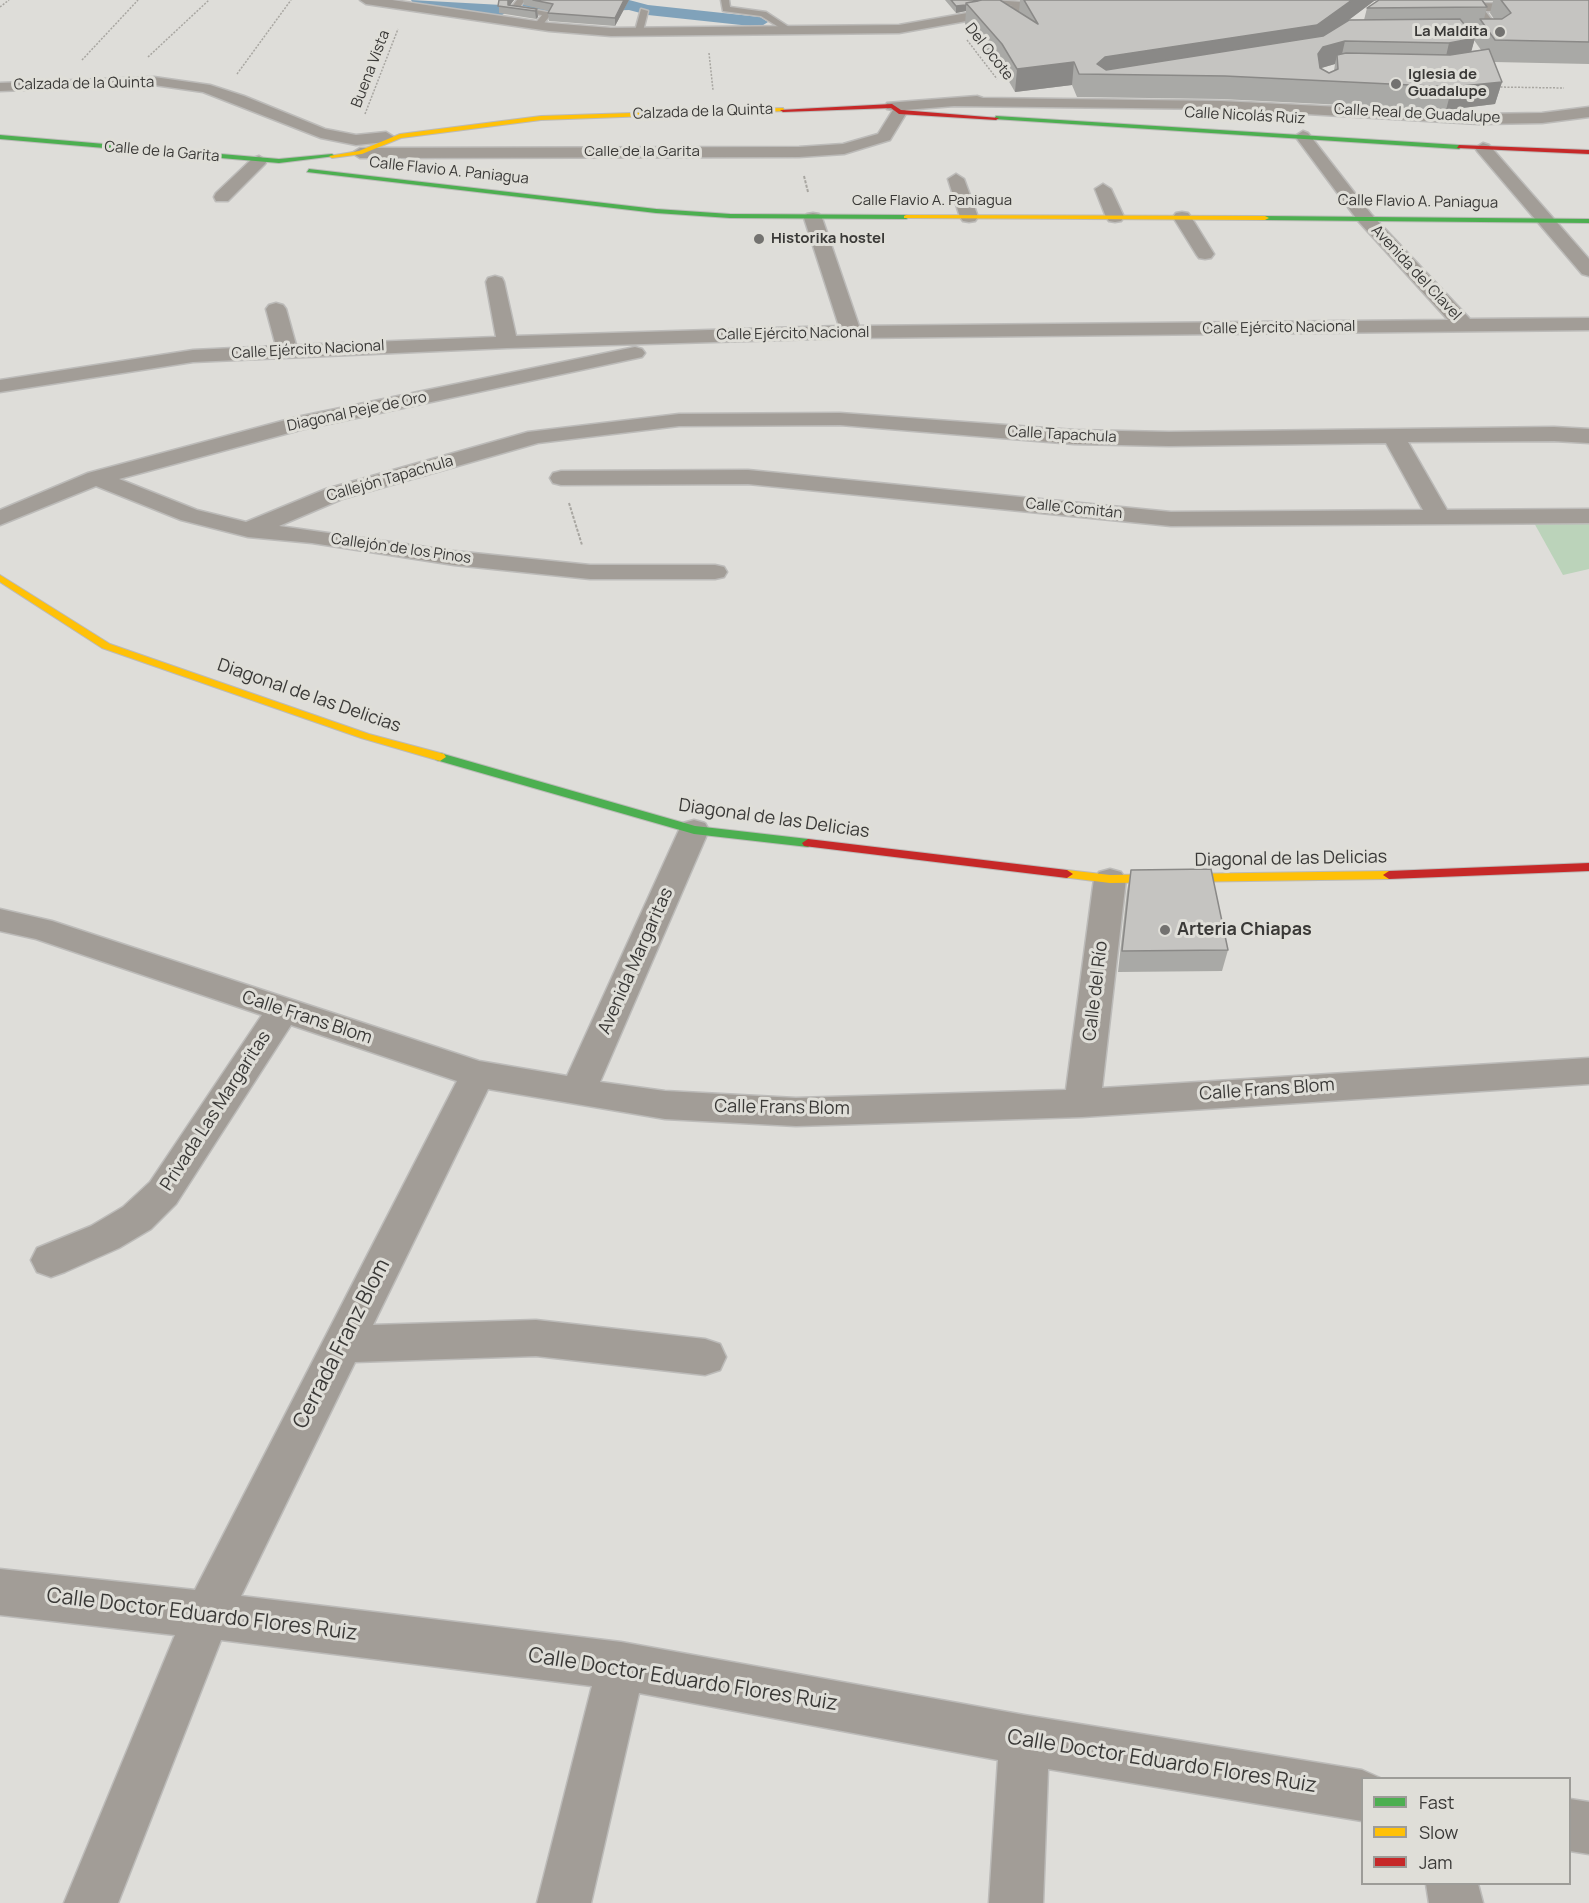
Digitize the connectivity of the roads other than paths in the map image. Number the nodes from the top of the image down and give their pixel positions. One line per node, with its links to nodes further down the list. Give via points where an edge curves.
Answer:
1 (366, 0): 9 (street)
2 (521, 0): 9 (lane, via 514,9 548,13)
3 (725, 0): 10 (lane, via 726,9 763,14)
4 (1062, 0): 7 (street)
5 (994, 2): 7 (lane)
6 (1544, 3): 13 (street, via 1475,7 1496,34)
7 (1038, 5): 10 (street, via 899,29)
8 (644, 11): 11 (lane)
9 (538, 25): 11 (street)
10 (788, 29): 11 (street)
11 (639, 31)
12 (1414, 34): 13 (street)
13 (1460, 34): 14 (street)
14 (1473, 52)
15 (0, 87): 23 (street, Calzada de la Quinta, via 154,81 205,88)
16 (1075, 89): 17 (street, Calzada de la Quinta)
17 (956, 102): 18 (street, Calzada de la Quinta); 19 (street, Calle Real de Guadalupe, via 1221,105 1479,119 1542,118)
18 (896, 109): 20 (street, Calzada de la Quinta, via 541,118); 21 (street, Calle Nicolás Ruiz); 23 (street, Calle de la Garita, via 884,137 844,149 799,152)
19 (1589, 112)
20 (400, 136): 23 (street, Calzada de la Quinta)
21 (1303, 136): 24 (street, Calle Nicolás Ruiz); 35 (street, Avenida del Clavel)
22 (0, 137): 26 (street, Calle de la Garita)
23 (357, 146): 27 (street, Calle de la Garita)
24 (1483, 148): 25 (street, Calle Nicolás Ruiz); 36 (street)
25 (1589, 152)
26 (259, 161): 27 (street, Calle de la Garita); 30 (street)
27 (279, 162): 34 (street, Calle Flavio A. Paniagua, via 316,173 644,209)
28 (957, 179): 32 (street)
29 (1103, 189): 31 (street)
30 (222, 197)
31 (1115, 216): 32 (street, Calle Flavio A. Paniagua); 33 (street, Calle Flavio A. Paniagua)
32 (969, 217): 34 (street, Calle Flavio A. Paniagua)
33 (1182, 217): 35 (street, Calle Flavio A. Paniagua); 38 (street)
34 (813, 218): 44 (street)
35 (1365, 218): 36 (street, Calle Flavio A. Paniagua); 43 (street, Avenida del Clavel)
36 (1545, 220): 37 (street, Calle Flavio A. Paniagua); 39 (street)
37 (1589, 221)
38 (1205, 254)
39 (1589, 270)
40 (495, 282): 46 (street)
41 (276, 309): 47 (street)
42 (1589, 324): 43 (street, Calle Ejército Nacional)
43 (1464, 325): 44 (street, Calle Ejército Nacional)
44 (851, 332): 45 (street, Calle Ejército Nacional)
45 (722, 335): 46 (street, Calle Ejército Nacional); 52 (street, Diagonal Peje de Oro, via 297,424)
46 (507, 342): 47 (street, Calle Ejército Nacional)
47 (287, 351): 48 (street, Calle Ejército Nacional, via 194,356)
48 (0, 386)
49 (1393, 436): 50 (street, Calle Tapachula); 51 (street, Calle Tapachula, via 1074,437 806,419 679,420); 57 (street)
50 (1589, 436)
51 (536, 437): 59 (street, Callejón Tapachula, via 334,494)
52 (96, 478): 54 (street, Diagonal Peje de Oro); 59 (street, Callejón de los Pinos, via 189,515)
53 (561, 478): 57 (street, Calle Comitán, via 747,477 1171,519)
54 (24, 507): 55 (street); 58 (street, Diagonal Peje de Oro)
55 (0, 511)
56 (1589, 516): 57 (street, Calle Comitán)
57 (1439, 517)
58 (0, 518)
59 (248, 530): 60 (street, Callejón de los Pinos, via 590,572)
60 (715, 572)
61 (0, 578): 62 (street, Diagonal de las Delicias, via 106,646 365,736)
62 (694, 830): 64 (street, Diagonal de las Delicias); 71 (street, Avenida Margaritas)
63 (1589, 867): 64 (street, Diagonal de las Delicias, via 1403,875)
64 (1110, 879): 72 (street, Calle del Río)
65 (0, 920): 66 (street, Calle Frans Blom)
66 (40, 929): 67 (street); 68 (street, Calle Frans Blom)
67 (0, 944)
68 (283, 1010): 70 (street, Calle Frans Blom); 73 (street, Privada Las Margaritas, via 163,1193 137,1218 105,1237)
69 (1589, 1071): 72 (street, Calle Frans Blom)
70 (477, 1074): 71 (street, Calle Frans Blom); 74 (street, Cerrada Franz Blom)
71 (578, 1092): 72 (street, Calle Frans Blom, via 664,1105 796,1112)
72 (1082, 1103)
73 (51, 1260)
74 (343, 1344): 75 (street, via 536,1338); 77 (street, Cerrada Franz Blom)
75 (705, 1357)
76 (0, 1592): 77 (street, Calle Doctor Eduardo Flores Ruiz)
77 (207, 1615): 78 (street, Calle Doctor Eduardo Flores Ruiz); 84 (street, Cerrada Franz Blom)
78 (621, 1666): 79 (street, Calle Doctor Eduardo Flores Ruiz); 85 (street)
79 (1024, 1740): 80 (street, Calle Doctor Eduardo Flores Ruiz); 86 (street)
80 (1361, 1796)
81 (1571, 1825): 82 (street)
82 (1589, 1828)
83 (1452, 1885): 87 (street)
84 (91, 1903)
85 (564, 1903)
86 (1016, 1903)
87 (1456, 1903)

